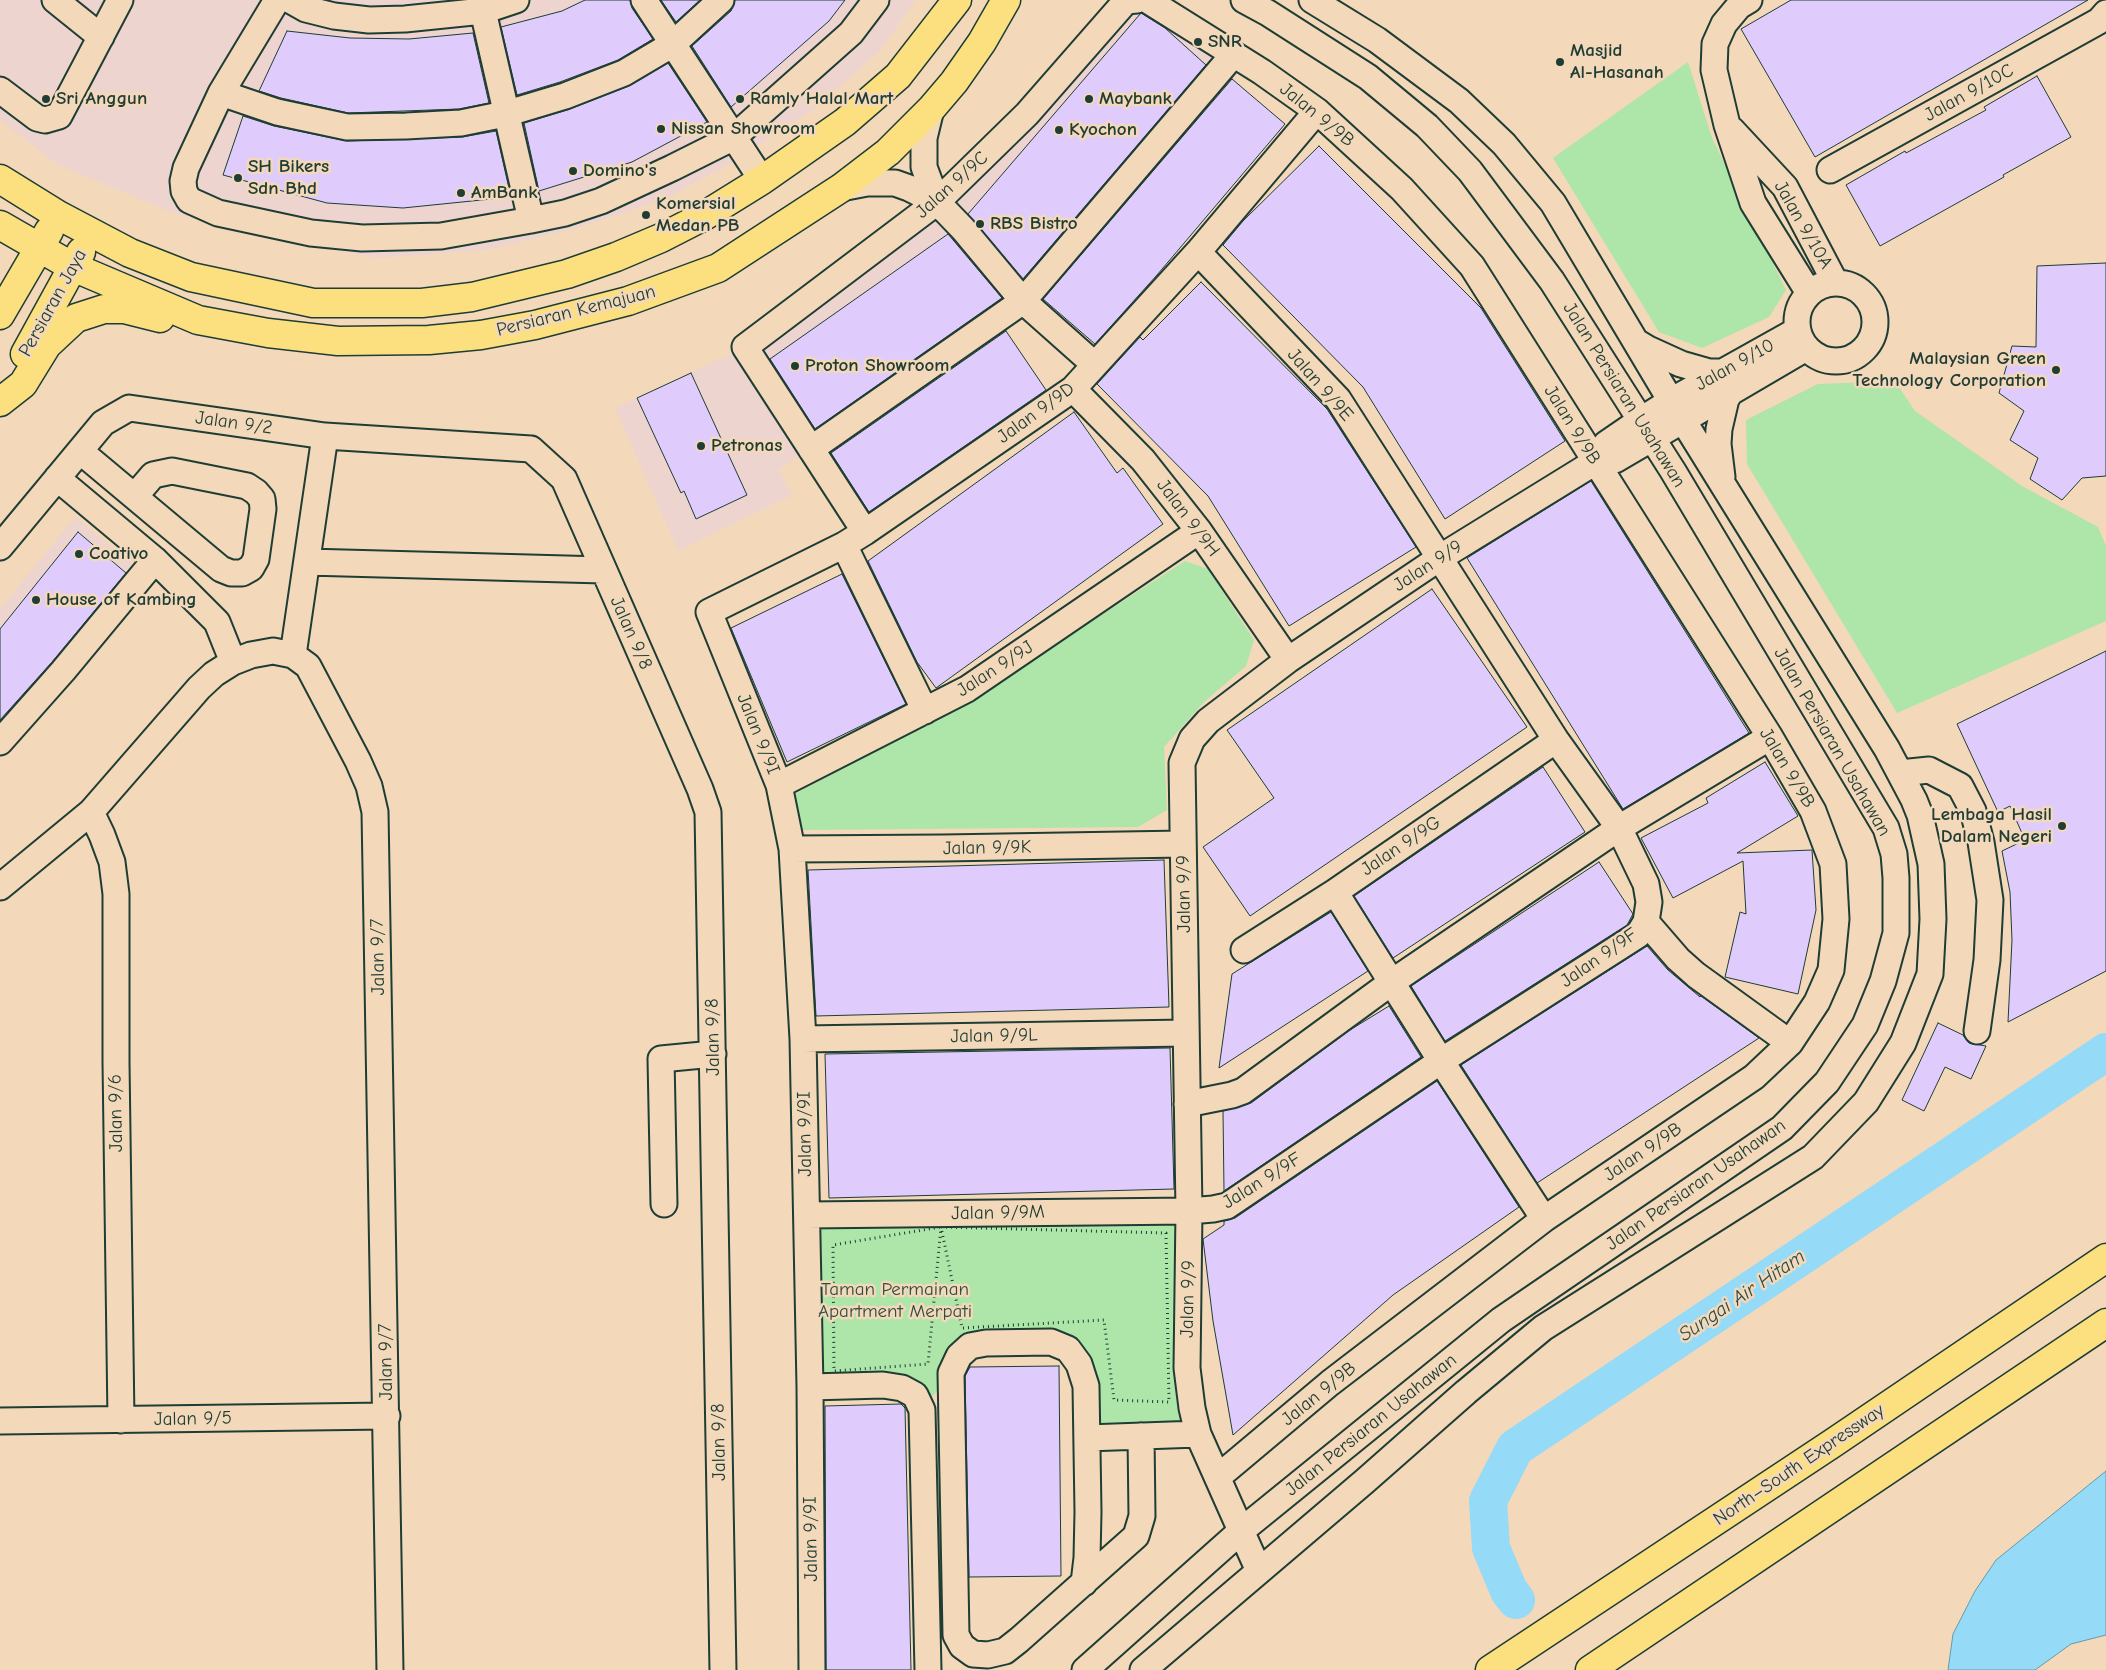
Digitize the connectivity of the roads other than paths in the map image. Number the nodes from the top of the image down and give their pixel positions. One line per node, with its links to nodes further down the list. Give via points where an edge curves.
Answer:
1 (55, 0): 18 (street)
2 (120, 0): 18 (street)
3 (277, 0): 22 (street)
4 (290, 0): 16 (street, via 315,12 369,20)
5 (516, 0): 16 (street)
6 (644, 0): 19 (street)
7 (721, 0): 19 (street)
8 (876, 0): 27 (street, via 851,33)
9 (957, 0): 30 (main road, Persiaran Kemajuan, via 898,76 845,122)
10 (1006, 0): 23 (main road, Persiaran Kemajuan, via 982,42)
11 (1137, 0): 32 (street, Jalan 9/9C, via 1126,1 1027,114)
12 (1147, 0): 20 (street, Jalan 9/9B)
13 (1244, 0): 50 (street, Jalan Persiaran Usahawan, via 1368,77 1427,126 1470,171 1552,281)
14 (1312, 0): 46 (street, Jalan Persiaran Usahawan, via 1377,40 1459,101 1504,144 1554,203)
15 (1749, 0): 26 (street, Jalan 9/10A, via 1739,6 1724,24 1715,44 1714,70)
16 (483, 11): 25 (street)
17 (2106, 13): 28 (street, Jalan 9/10C, via 2099,21)
18 (101, 37): 21 (street, via 60,116 45,120 36,118)
19 (673, 44): 25 (street, via 624,73 565,96); 27 (street)
20 (1233, 55): 24 (street, Jalan 9/9B); 42 (street)
21 (0, 90)
22 (221, 93): 25 (street, via 277,112 346,127 461,123); 34 (street, via 183,181 189,200 218,213 312,233 362,238 441,236)
23 (931, 109): 31 (main road, Persiaran Kemajuan, via 888,152); 32 (street, via 924,138 924,167)
24 (1317, 111): 38 (street, Jalan 9/9D); 58 (street, Jalan 9/9B, via 1402,189 1472,266 1574,429)
25 (505, 114): 34 (street)
26 (1727, 125): 40 (street, Jalan 9/10A, via 1785,187); 41 (street, Jalan 9/10A, via 1753,203)
27 (734, 137): 30 (street); 34 (street, via 601,201)
28 (1830, 170)
29 (0, 179): 33 (main road, Persiaran Kemajuan)
30 (762, 180): 36 (main road, Persiaran Kemajuan, via 704,216 616,257 518,288 422,304 313,303 192,277 130,253)
31 (841, 188): 32 (street, via 867,183 895,183); 44 (main road, Persiaran Kemajuan, via 718,268 628,301 534,325 429,340 338,341 268,334)
32 (937, 202): 42 (street); 56 (street, Jalan 9/9C, via 745,347)
33 (58, 215): 36 (main road, Persiaran Kemajuan); 37 (main road, Persiaran Jaya)
34 (531, 220)
35 (0, 225): 37 (main road, Persiaran Kemajuan)
36 (92, 233): 39 (main road, Persiaran Jaya)
37 (40, 248): 39 (main road, Persiaran Kemajuan); 43 (main road, Persiaran Jaya)
38 (1198, 252): 47 (street, Jalan 9/9D); 66 (street, Jalan 9/9E, via 1338,399)
39 (73, 267): 44 (main road, Persiaran Kemajuan); 51 (main road, Persiaran Jaya)
40 (1835, 282): 41 (street, via 1821,285); 45 (street, via 1852,286 1871,303 1875,314 1871,340 1852,358 1836,361 1820,358)
41 (1810, 293): 45 (street, via 1799,308)
42 (1023, 301): 47 (street); 56 (street)
43 (0, 315)
44 (198, 320): 51 (main road, via 162,318 124,309 104,309 76,318 48,345 24,384)
45 (1802, 339): 48 (street, Jalan 9/10)
46 (1636, 341): 48 (street, via 1681,364); 52 (street, Jalan Persiaran Usahawan)
47 (1095, 364): 49 (street, Jalan 9/9D)
48 (1727, 381): 52 (street, Jalan 9/10); 61 (street, via 1718,444)
49 (1073, 389): 63 (street, Jalan 9/9H, via 1143,460); 64 (street, Jalan 9/9D)
50 (1622, 391): 53 (street, Jalan Persiaran Usahawan); 58 (street, via 1628,414 1612,435)
51 (0, 400)
52 (1677, 410): 53 (street, Jalan 9/10); 61 (street, Jalan Persiaran Usahawan)
53 (1647, 429): 58 (street, Jalan 9/9); 59 (street, Jalan Persiaran Usahawan)
54 (325, 436): 55 (street, Jalan 9/2); 57 (street, Jalan 9/2, via 129,408 103,423); 68 (street)
55 (531, 449): 69 (street, Jalan 9/8, via 564,479)
56 (811, 449): 64 (street)
57 (80, 450): 60 (street, Jalan 9/2); 62 (street)
58 (1605, 455): 59 (street, via 1646,452); 66 (street, Jalan 9/9); 75 (street, Jalan 9/9B, via 1612,490)
59 (1673, 471): 110 (street, Jalan Persiaran Usahawan, via 1886,828 1894,854 1896,933 1872,1008 1865,1025 1828,1082 1782,1128 1501,1320)
60 (58, 478): 65 (street, Jalan 9/2); 67 (street)
61 (1723, 485): 78 (street, Jalan Persiaran Usahawan)
62 (135, 496): 62 (street, via 221,569 242,573 251,568 256,559 263,509 262,500 247,486 172,471 153,475)
63 (1199, 531): 72 (street, Jalan 9/9H); 74 (street, Jalan 9/9J, via 967,690)
64 (855, 539): 70 (street, Jalan 9/9D); 74 (street)
65 (0, 548)
66 (1440, 557): 72 (street, Jalan 9/9); 76 (street, Jalan 9/9F)
67 (155, 560): 73 (street, via 217,622); 77 (street)
68 (307, 562): 69 (street); 71 (street)
69 (603, 570): 93 (street, Jalan 9/8, via 708,812)
70 (709, 612): 79 (street, Jalan 9/9I)
71 (294, 655): 73 (street, via 273,651); 103 (street, Jalan 9/7, via 308,666 358,761 369,786 375,812)
72 (1288, 660): 82 (street, Jalan 9/9, via 1208,721 1192,739 1182,763)
73 (233, 662): 80 (street, via 199,688)
74 (925, 710): 79 (street, Jalan 9/9J)
75 (1770, 737): 81 (street); 92 (street, Jalan 9/9B, via 1813,811 1833,864 1836,919 1831,970 1817,1002)
76 (1556, 740): 81 (street, Jalan 9/9F); 85 (street, Jalan 9/9G)
77 (0, 742)
78 (1900, 773): 89 (street, via 1929,770 1960,786 1973,811 1990,900 1987,960); 111 (street, Jalan Persiaran Usahawan, via 1920,815 1931,864 1930,974 1903,1043 1866,1102 1813,1157 1543,1328)
79 (779, 785): 83 (street, Jalan 9/9I)
80 (91, 812): 84 (street); 104 (street, Jalan 9/6, via 112,862 116,894)
81 (1619, 828): 86 (street, Jalan 9/9F, via 1646,884 1649,902); 88 (street)
82 (1183, 844): 83 (street, Jalan 9/9K); 90 (street, Jalan 9/9)
83 (792, 849): 91 (street, Jalan 9/9I)
84 (0, 887)
85 (1335, 892): 87 (street, Jalan 9/9G); 88 (street)
86 (1646, 922): 92 (street, via 1696,975); 94 (street, Jalan 9/9F, via 1638,935)
87 (1244, 950)
88 (1392, 982): 94 (street); 95 (street, via 1243,1091)
89 (1977, 1031)
90 (1186, 1033): 91 (street, Jalan 9/9L); 95 (street, Jalan 9/9)
91 (803, 1039): 98 (street, Jalan 9/9I)
92 (1790, 1043): 99 (street, Jalan 9/9B, via 1754,1077)
93 (713, 1054): 96 (street, via 661,1059); 115 (street, Jalan 9/8)
94 (1441, 1061): 97 (street, Jalan 9/9F, via 1227,1206); 99 (street)
95 (1187, 1104): 97 (street, Jalan 9/9)
96 (664, 1204)
97 (1189, 1211): 98 (street, Jalan 9/9M); 106 (street, Jalan 9/9, via 1187,1368)
98 (807, 1215): 102 (street, Jalan 9/9I)
99 (1544, 1219): 109 (street, Jalan 9/9B, via 1330,1383)
100 (2106, 1258): 120 (main road, North–South Expressway)
101 (2106, 1323): 113 (main road)
102 (810, 1387): 116 (street, Jalan 9/9I); 117 (street, via 883,1385 902,1388 914,1395 922,1410)
103 (387, 1416): 104 (street, Jalan 9/5); 114 (street, Jalan 9/7)
104 (120, 1420): 105 (street, Jalan 9/5)
105 (0, 1421)
106 (1198, 1434): 107 (street); 109 (street, Jalan 9/9)
107 (1141, 1436): 108 (street); 112 (street, via 1140,1528 1136,1536)
108 (1087, 1438): 112 (street); 112 (street, via 1086,1386 1079,1364 1068,1348 1051,1342 986,1343 970,1346 959,1356 951,1373 956,1635 962,1646 973,1654 988,1656 1005,1651)
109 (1218, 1477): 110 (street, Jalan 9/9)
110 (1241, 1531): 111 (street, Jalan 9/9); 118 (street, Jalan Persiaran Usahawan)
111 (1260, 1571): 119 (street, Jalan Persiaran Usahawan)
112 (1084, 1583)
113 (1595, 1667)
114 (390, 1670)
115 (722, 1670)
116 (812, 1670)
117 (928, 1670)
118 (1085, 1670)
119 (1143, 1670)
120 (1490, 1670)

